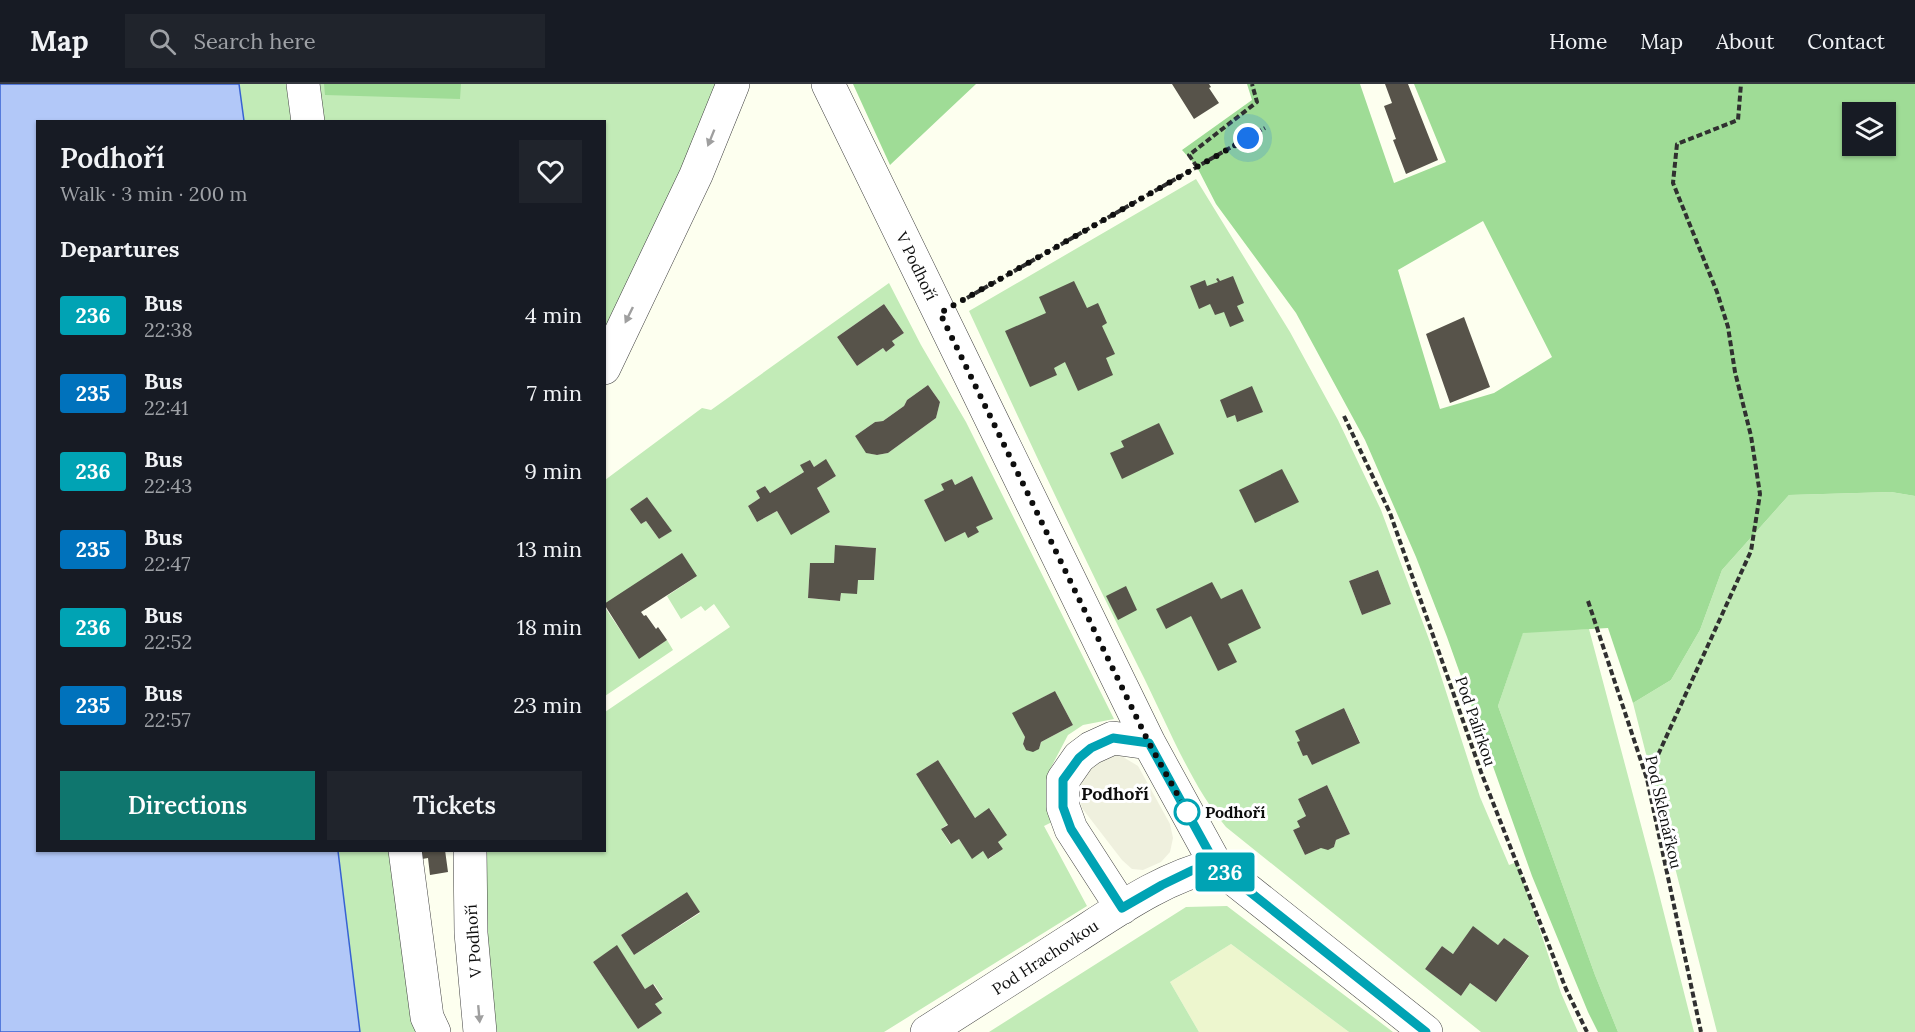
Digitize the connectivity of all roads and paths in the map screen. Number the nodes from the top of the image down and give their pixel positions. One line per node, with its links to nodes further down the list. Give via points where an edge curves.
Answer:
1 (303, 84): 6 (street)
2 (733, 84): 10 (street, one-way to 10, via 696,175)
3 (828, 84): 9 (street, V Podhoří)
4 (1252, 84): 8 (path, via 1257,102 1189,155)
5 (1741, 84): 14 (path, via 1738,120 1677,144 1673,183 1728,327 1752,436 1760,494 1751,551)
6 (308, 120)
7 (1265, 128): 8 (path)
8 (1197, 167): 9 (path)
9 (940, 313): 13 (street, V Podhoří)
10 (606, 364)
11 (1344, 416): 23 (path, Pod Palírkou, via 1390,513 1481,772 1566,989)
12 (1588, 601): 14 (path, Pod Sklenářkou)
13 (1149, 743): 17 (street, V Podhoří); 18 (street, via 1113,738 1079,758 1063,780 1063,807 1071,829)
14 (1647, 779): 24 (path, Pod Sklenářkou)
15 (405, 852): 19 (street, via 428,1017)
16 (470, 852): 20 (street, V Podhoří, one-way to 20, via 471,933)
17 (1216, 865): 18 (street, Pod Hrachovkou, via 1193,870); 22 (street)
18 (1122, 908): 21 (street, Pod Hrachovkou)
19 (434, 1032)
20 (480, 1032)
21 (927, 1032)
22 (1426, 1032)
23 (1587, 1032)
24 (1701, 1032)

